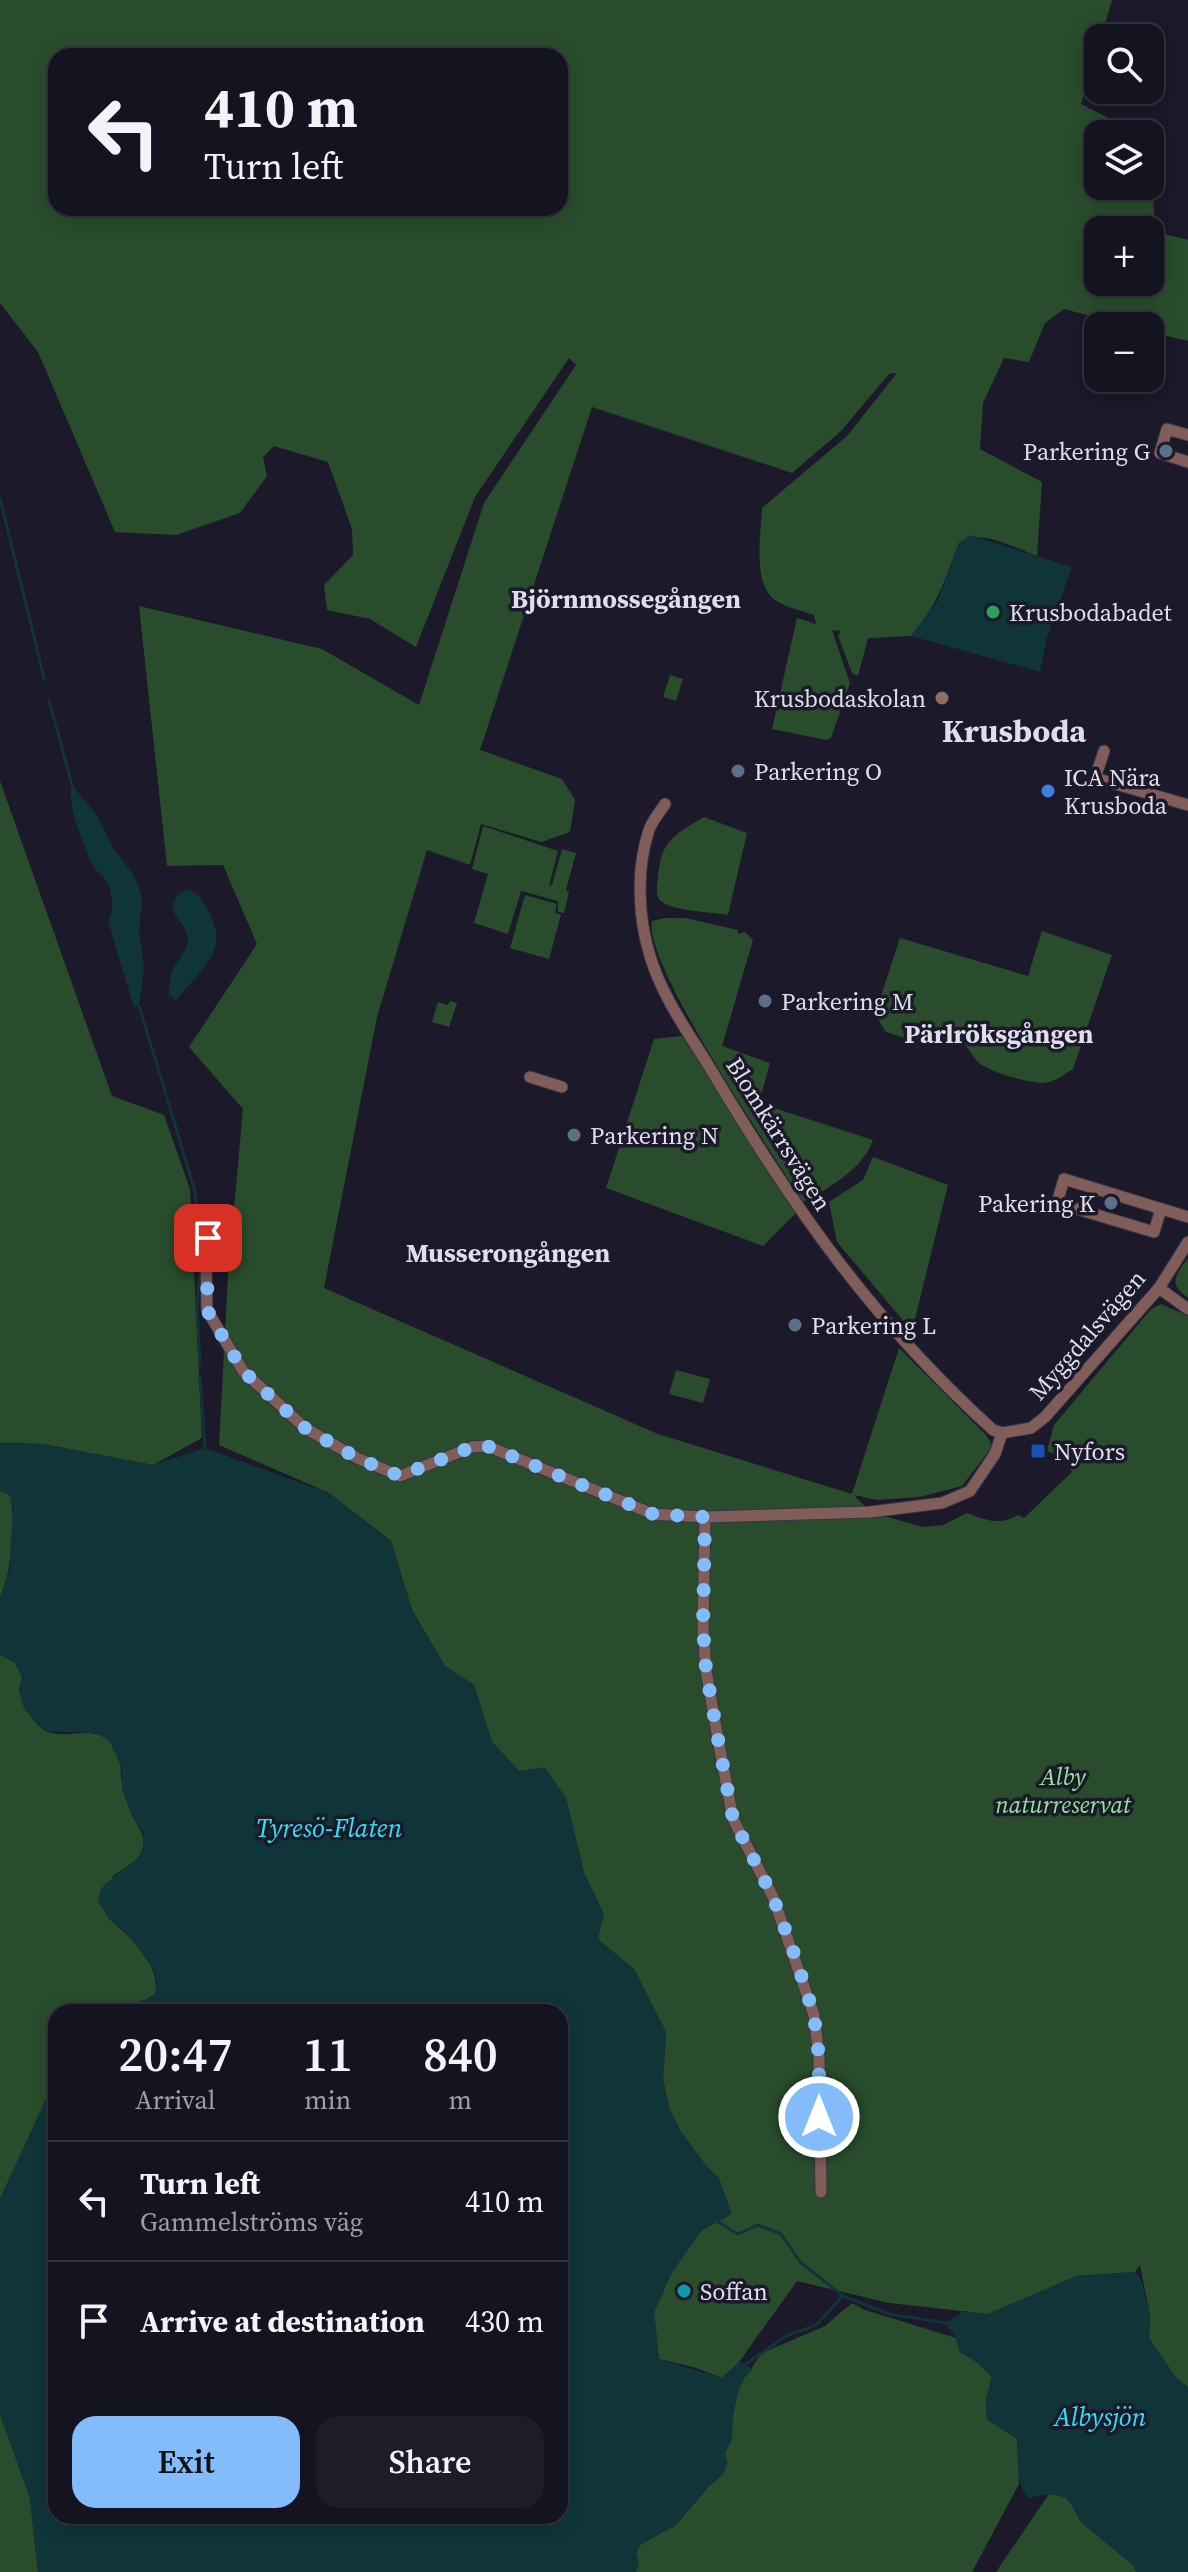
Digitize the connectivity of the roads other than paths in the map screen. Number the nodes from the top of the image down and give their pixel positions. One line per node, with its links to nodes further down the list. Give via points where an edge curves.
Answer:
1 (1188, 435): 2 (street, via 1167,429 1160,453)
2 (1188, 462)
3 (1104, 751): 4 (street, via 1095,778)
4 (1187, 801)
5 (665, 804): 14 (street, Blomkärrsvägen, via 649,828 640,888 643,927 657,977 821,1241 911,1351)
6 (530, 1077): 7 (street)
7 (562, 1087)
8 (1161, 1209): 8 (street, via 1154,1232 1057,1203 1064,1179); 10 (street)
9 (210, 1213): 15 (street, via 207,1310 243,1371 305,1428 400,1476 487,1446 653,1514)
10 (1188, 1217)
11 (1188, 1242): 12 (street, Myggdalsvägen)
12 (1159, 1288): 13 (street); 14 (street, Myggdalsvägen, via 1045,1417 1031,1428)
13 (1188, 1309)
14 (1002, 1433): 15 (street, via 995,1454 970,1491 928,1507)
15 (705, 1517): 16 (street, via 703,1627 713,1712 733,1819 773,1897 814,2015)
16 (821, 2192)

